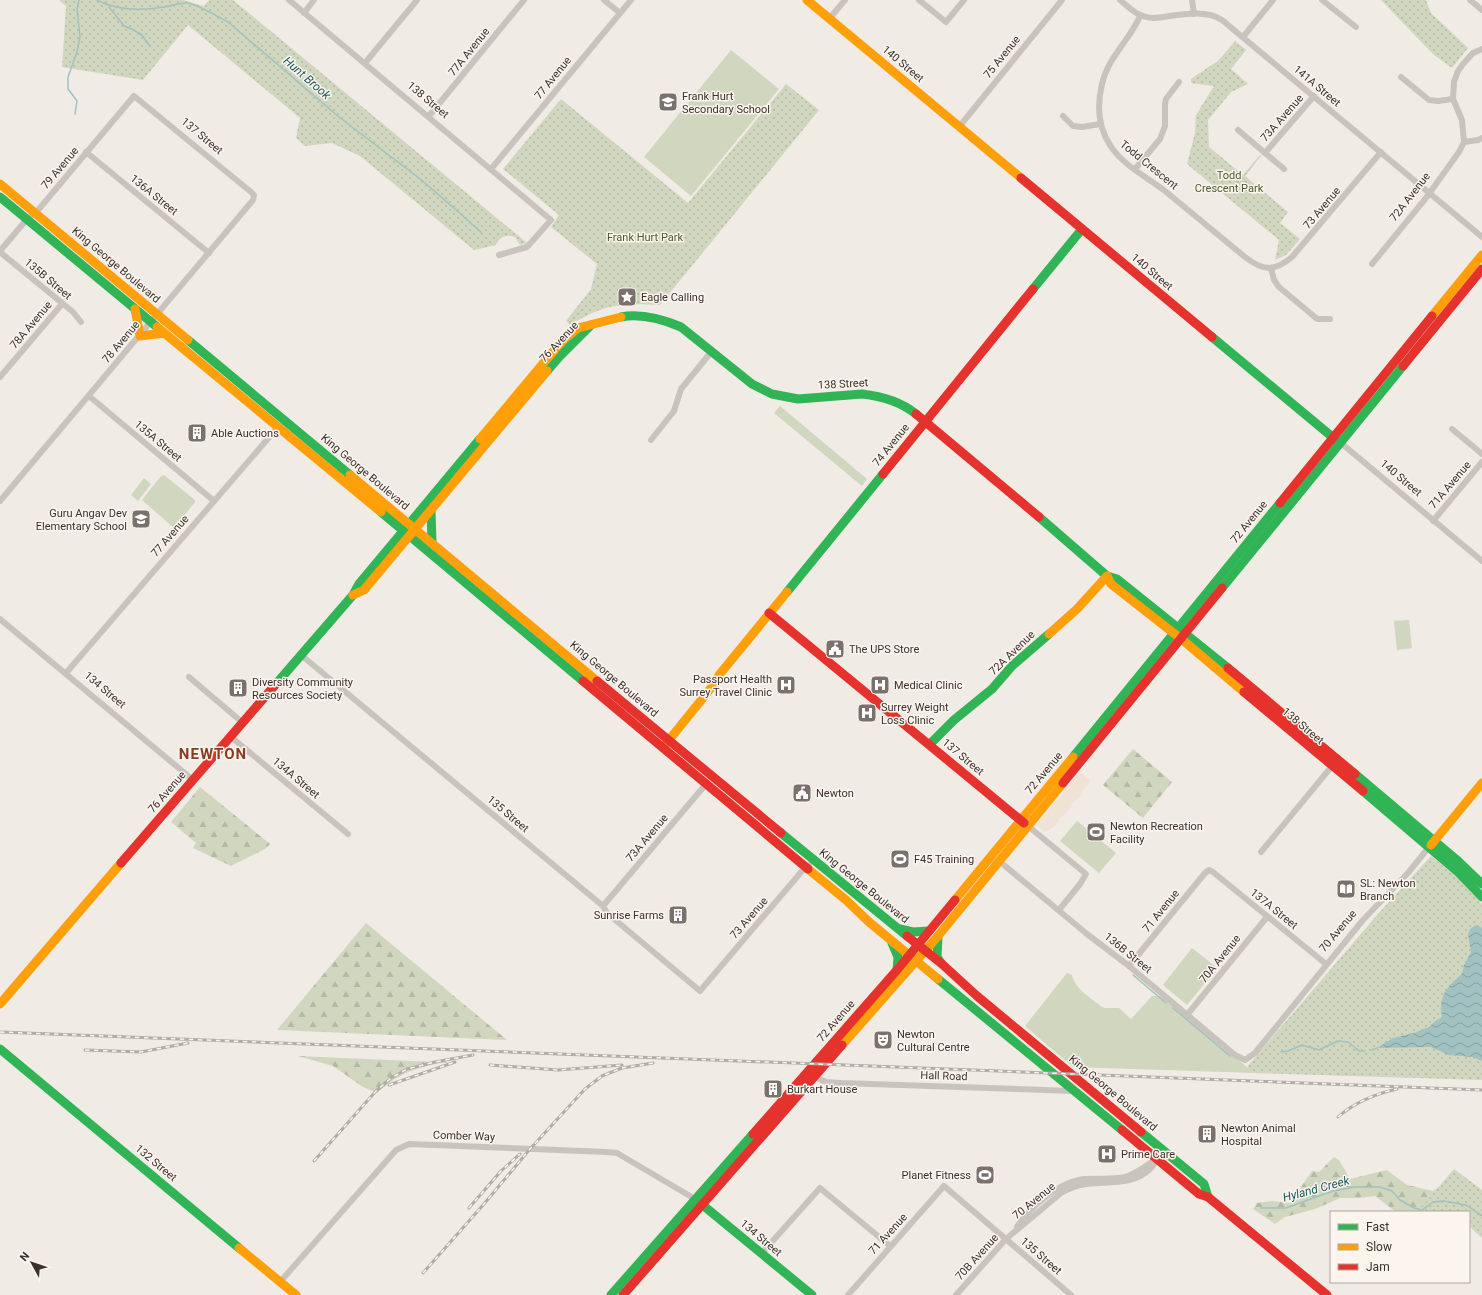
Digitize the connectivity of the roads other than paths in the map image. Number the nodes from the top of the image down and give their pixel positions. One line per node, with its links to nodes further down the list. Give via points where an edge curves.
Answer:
1 (289, 0): 18 (street, 138 Street)
2 (314, 0): 18 (street)
3 (417, 0): 26 (street)
4 (524, 0): 32 (street, 77A Avenue)
5 (604, 0): 19 (street)
6 (630, 0): 19 (street, 77 Avenue)
7 (807, 0): 22 (main road, 140 Street)
8 (845, 0): 22 (street)
9 (919, 0): 10 (street, via 946,22)
10 (964, 0)
11 (1062, 0): 35 (street, 75 Avenue)
12 (1120, 0): 21 (street)
13 (1192, 0): 20 (street)
14 (1273, 0): 24 (street)
15 (1322, 0): 23 (street)
16 (1470, 0): 17 (street)
17 (1482, 10)
18 (304, 13): 26 (street, 138 Street)
19 (620, 13): 42 (street, 77 Avenue)
20 (1194, 14): 21 (street, 141A Street, via 1154,18); 24 (street, 141A Street, via 1216,16)
21 (1140, 16): 34 (street, Todd Crescent, via 1110,62 1104,77 1100,100)
22 (829, 19): 35 (main road, 140 Street)
23 (1356, 27)
24 (1243, 37): 30 (street, 141A Street)
25 (1482, 49): 31 (street, via 1470,56 1458,72 1454,82)
26 (365, 63): 32 (street, 138 Street)
27 (1401, 77): 31 (street, via 1429,100)
28 (1179, 82): 43 (street, via 1166,100 1165,126 1160,139)
29 (134, 96): 39 (street, 79 Avenue); 47 (street, 137 Street)
30 (1314, 96): 40 (street, 141A Street); 41 (street, 73A Avenue)
31 (1454, 99): 38 (street, via 1462,120)
32 (429, 116): 42 (street, 138 Street)
33 (1063, 116): 34 (street, via 1073,126)
34 (1100, 124): 43 (street, Todd Crescent, via 1110,146)
35 (959, 127): 51 (main road, 140 Street)
36 (1238, 130): 41 (street)
37 (1482, 138): 38 (street)
38 (1464, 142): 46 (street, 72A Avenue)
39 (86, 152): 49 (street, 79 Avenue); 54 (street, 136A Street)
40 (1381, 152): 46 (street, 141A Street); 58 (street, 73 Avenue, via 1297,252 1284,264)
41 (1265, 153): 44 (street)
42 (491, 169): 56 (street, 138 Street, via 551,220 527,247)
43 (1134, 169): 58 (street, Todd Crescent, via 1251,262 1262,268)
44 (1284, 169)
45 (0, 184): 49 (main road, King George Boulevard)
46 (1429, 193): 52 (street, 141A Street); 57 (street, 72A Avenue)
47 (254, 195): 54 (street, 78 Avenue, via 253,200)
48 (0, 197): 50 (main road, King George Boulevard)
49 (35, 213): 50 (street, 79 Avenue); 62 (main road, King George Boulevard)
50 (27, 219): 53 (street, 79 Avenue); 61 (main road, King George Boulevard)
51 (1082, 229): 74 (main road, 74 Avenue); 78 (main road, 140 Street)
52 (1482, 237)
53 (0, 252): 60 (street, 135B Street)
54 (209, 253): 62 (street, 78 Avenue)
55 (1482, 254): 78 (main road, 72 Avenue)
56 (499, 255)
57 (1372, 264)
58 (1271, 268): 63 (street, via 1274,280 1281,289 1316,318)
59 (1482, 269): 80 (main road, 72 Avenue)
60 (62, 304): 64 (street, 135B Street); 71 (street, 78A Avenue)
61 (135, 309): 65 (main road, King George Boulevard); 68 (main road)
62 (157, 315): 65 (street, 78 Avenue); 77 (main road, King George Boulevard)
63 (1330, 319)
64 (81, 322)
65 (151, 322): 67 (main road, King George Boulevard); 68 (street, 78 Avenue)
66 (591, 325): 69 (main road, 76 Avenue, via 575,330); 70 (main road, 138 Street, via 615,317 649,316 681,328); 72 (main road, 76 Avenue, via 583,336 559,357)
67 (164, 333): 68 (main road); 75 (main road, King George Boulevard)
68 (140, 336): 73 (street, 78 Avenue)
69 (562, 341): 72 (main road, via 561,348 532,384); 87 (main road, 76 Avenue)
70 (712, 351): 74 (main road, 138 Street, via 752,384 772,394 798,399 862,394 883,397 904,406); 79 (street, via 680,389 674,411)
71 (0, 377)
72 (528, 395): 85 (main road, 76 Avenue)
73 (89, 396): 83 (street, 78 Avenue); 84 (street, 135A Street)
74 (925, 422): 90 (main road, 138 Street); 91 (main road, 74 Avenue)
75 (278, 427): 77 (street); 84 (street, 77 Avenue); 87 (main road, King George Boulevard)
76 (1452, 429): 81 (street)
77 (296, 430): 87 (main road, King George Boulevard)
78 (1333, 437): 80 (main road, 140 Street); 93 (main road, 72 Avenue)
79 (651, 440)
80 (1340, 443): 86 (street, 140 Street); 93 (main road, 72 Avenue)
81 (1482, 454)
82 (1482, 462): 86 (street, 71A Avenue)
83 (0, 500)
84 (214, 501): 95 (street, 77 Avenue)
85 (431, 511): 87 (main road, 76 Avenue); 88 (main road)
86 (1433, 520): 89 (street, 140 Street)
87 (409, 530): 88 (main road, King George Boulevard); 94 (main road, 76 Avenue, via 359,584 353,595); 101 (main road, King George Boulevard)
88 (432, 543): 99 (main road, King George Boulevard)
89 (1482, 561)
90 (1107, 576): 93 (main road, 138 Street, via 1111,584); 100 (main road, 72A Avenue, via 1077,609)
91 (769, 613): 99 (main road, 74 Avenue, via 719,674 712,679); 100 (main road, 137 Street)
92 (0, 619): 95 (street, 134 Street)
93 (1180, 633): 102 (main road, 138 Street); 107 (main road, 72 Avenue); 109 (main road, 138 Street, via 1308,734)
94 (301, 655): 97 (main road, 76 Avenue); 117 (street, 135 Street)
95 (66, 673): 103 (street, 134 Street)
96 (189, 677): 97 (street)
97 (243, 723): 98 (main road, 76 Avenue)
98 (231, 737): 103 (main road, 76 Avenue); 108 (street, 134A Street)
99 (667, 738): 101 (main road, 74 Avenue); 106 (main road, King George Boulevard)
100 (930, 744): 107 (main road, 137 Street)
101 (660, 746): 105 (main road, King George Boulevard)
102 (1332, 766): 109 (main road, 138 Street); 110 (street)
103 (193, 780): 131 (main road, 76 Avenue)
104 (1482, 783): 109 (main road, 70 Avenue)
105 (706, 784): 106 (main road, via 712,783 747,812); 113 (main road, King George Boulevard); 117 (street, 73A Avenue)
106 (762, 817): 111 (main road, King George Boulevard)
107 (1024, 823): 112 (main road, 72 Avenue); 118 (street, 137 Street, via 1086,874); 121 (main road, 72 Avenue)
108 (348, 834)
109 (1432, 844): 115 (main road, 138 Street, via 1464,866); 116 (main road, 138 Street); 127 (street, 70 Avenue)
110 (1261, 852)
111 (814, 861): 113 (street, 73 Avenue); 120 (main road, King George Boulevard)
112 (999, 861): 118 (street, 136B Street); 122 (main road, 72 Avenue)
113 (807, 867): 123 (main road, King George Boulevard); 130 (street, 73 Avenue)
114 (1209, 870): 119 (street, 137A Street); 128 (street, 71 Avenue)
115 (1482, 884)
116 (1482, 897)
117 (603, 906): 130 (street, 135 Street, via 607,913)
118 (1059, 910): 128 (street, 136B Street)
119 (1267, 917): 127 (street, 137A Street); 132 (street, 70A Avenue)
120 (896, 928): 121 (main road, via 913,932); 124 (main road, King George Boulevard)
121 (929, 931): 124 (main road, 72 Avenue)
122 (938, 936): 124 (main road, 72 Avenue); 126 (main road, via 937,957)
123 (890, 939): 125 (main road, King George Boulevard); 129 (main road, via 898,957)
124 (921, 948): 125 (main road, 72 Avenue); 126 (main road, King George Boulevard)
125 (913, 958): 129 (main road, 72 Avenue); 135 (main road, 72 Avenue); 136 (main road, King George Boulevard)
126 (942, 964): 137 (main road, King George Boulevard)
127 (1326, 964): 134 (street, 70 Avenue, via 1255,1053)
128 (1129, 966): 132 (street, 136B Street)
129 (898, 970): 142 (main road, 72 Avenue)
130 (700, 991)
131 (0, 1004)
132 (1187, 1014): 134 (street, 136B Street, via 1235,1055)
133 (0, 1049): 147 (main road, 132 Street)
134 (1245, 1060)
135 (815, 1077): 136 (street, Hall Road, via 826,1082 842,1083); 142 (main road, 72 Avenue)
136 (1075, 1091): 137 (main road); 139 (main road, King George Boulevard)
137 (1092, 1092): 138 (main road, King George Boulevard)
138 (1164, 1151): 139 (street, 70 Avenue); 141 (main road, King George Boulevard, via 1204,1184)
139 (1158, 1159): 141 (main road, King George Boulevard, via 1199,1194); 143 (street, 70 Avenue, via 1133,1174 1119,1178 1084,1179 1066,1184 1047,1196 1021,1221)
140 (944, 1186): 144 (street, 135 Street); 145 (street, 71 Avenue)
141 (1208, 1197): 155 (main road, King George Boulevard)
142 (699, 1202): 146 (main road, 134 Street); 147 (street, Comber Way, via 617,1153 409,1144 396,1150); 149 (main road, 72 Avenue); 150 (main road, 72 Avenue)
143 (1014, 1232): 144 (street, 70B Avenue)
144 (1006, 1239): 153 (street, 70B Avenue); 154 (street, 135 Street)
145 (890, 1246): 146 (street, via 820,1188); 152 (street, 71 Avenue)
146 (762, 1253): 151 (main road, 134 Street)
147 (280, 1282): 148 (main road, 132 Street)
148 (293, 1294)
149 (611, 1295)
150 (622, 1295)
151 (812, 1295)
152 (848, 1295)
153 (956, 1295)
154 (1071, 1295)
155 (1327, 1295)

